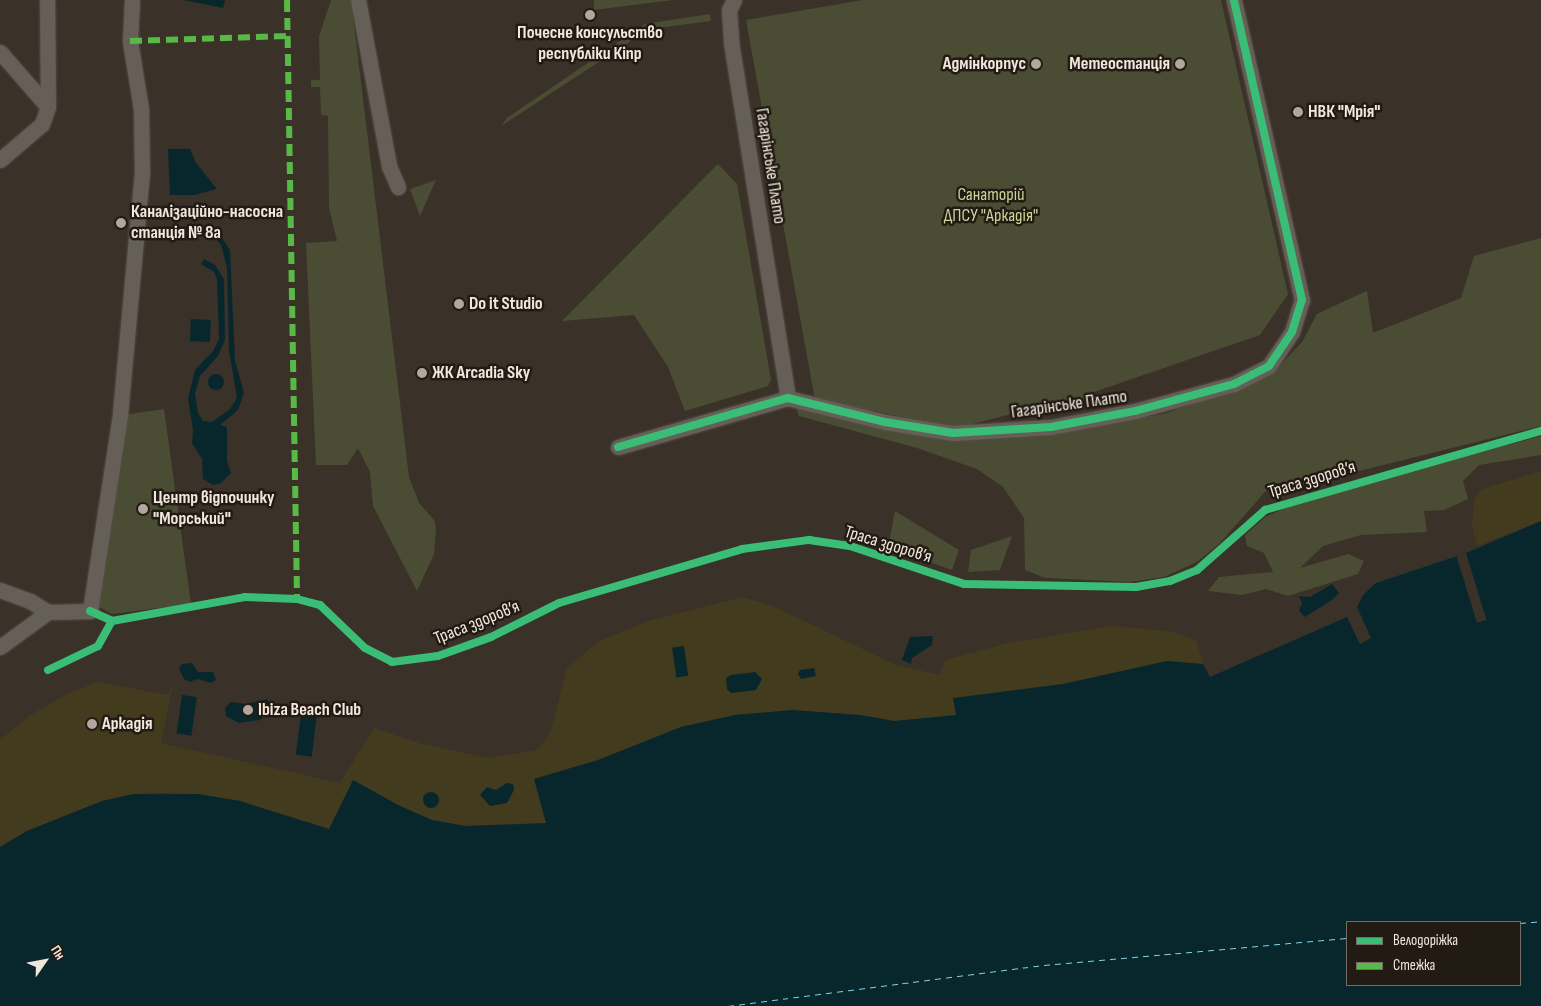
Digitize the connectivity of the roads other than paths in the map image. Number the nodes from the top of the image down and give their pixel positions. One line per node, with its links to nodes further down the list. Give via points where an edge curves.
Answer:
1 (47, 0): 7 (street)
2 (132, 0): 13 (street, via 130,41 141,109 142,174 120,414 90,611)
3 (358, 0): 9 (street, via 389,166)
4 (734, 0): 10 (street, Гагарінське Плато, via 728,10 731,42)
5 (1234, 0): 10 (street, Гагарінське Плато, via 1302,300 1300,313 1281,351 1253,377 1120,414 1051,427 953,433 885,422)
6 (0, 52): 7 (street)
7 (48, 107): 8 (street, via 42,124)
8 (0, 160)
9 (398, 187)
10 (788, 398): 11 (street, Гагарінське Плато)
11 (618, 446)
12 (0, 590): 13 (street)
13 (48, 612): 14 (street)
14 (0, 648)

